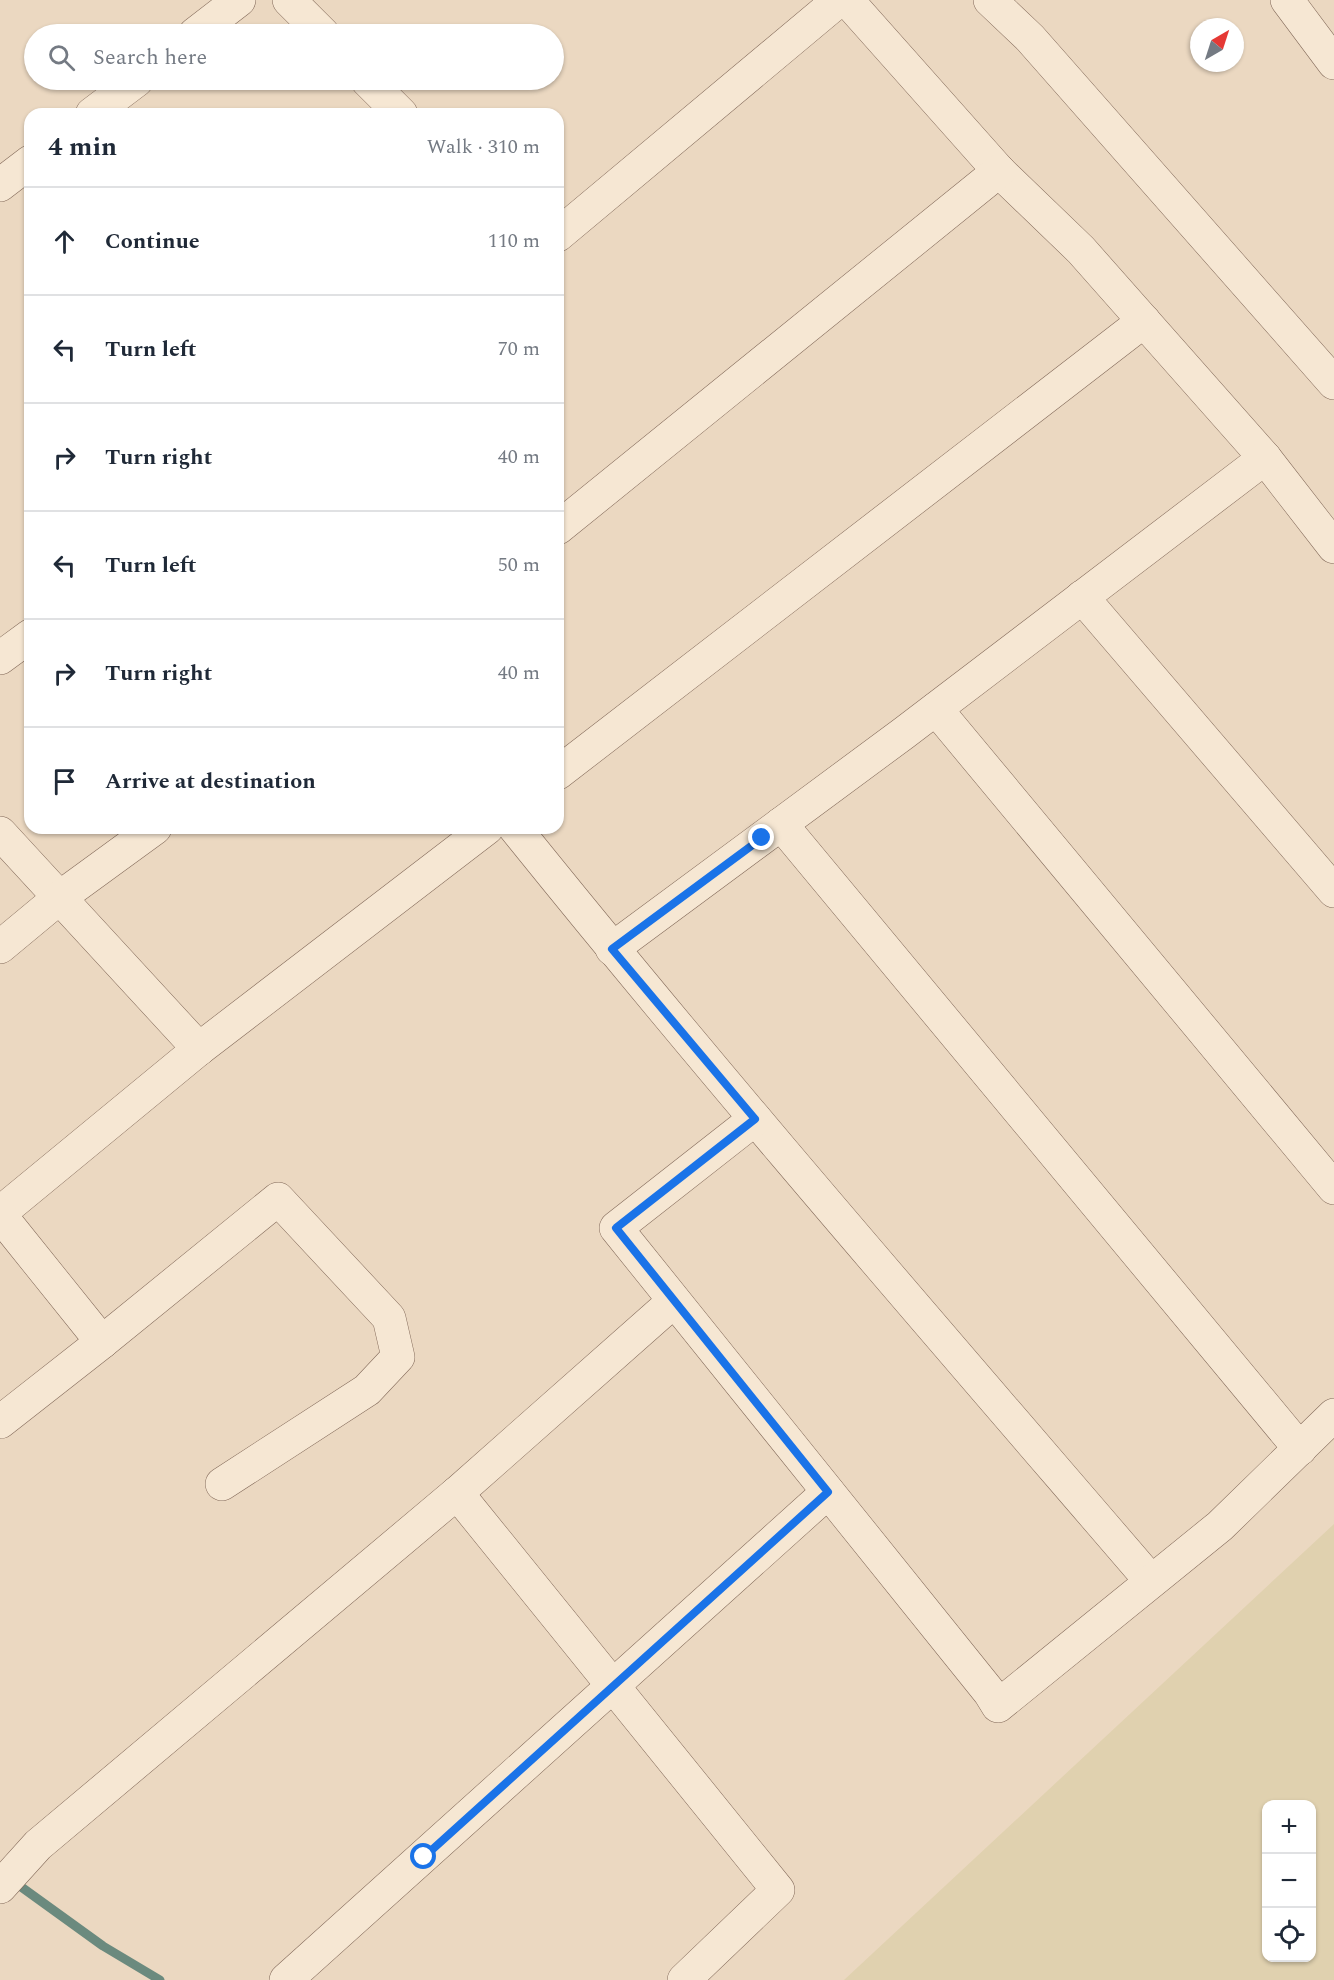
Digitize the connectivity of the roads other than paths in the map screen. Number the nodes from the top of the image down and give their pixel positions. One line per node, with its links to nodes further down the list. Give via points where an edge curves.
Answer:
1 (239, 0): 7 (street)
2 (289, 0): 8 (street)
3 (840, 0): 17 (street)
4 (847, 0): 15 (street)
5 (990, 0): 19 (street, via 1030,38)
6 (1287, 0): 9 (street)
7 (208, 24)
8 (313, 24)
9 (1334, 63)
10 (123, 90): 12 (street)
11 (377, 90): 13 (street)
12 (100, 108)
13 (395, 108)
14 (24, 167): 16 (street)
15 (999, 171): 18 (street, via 1081,250); 21 (street)
16 (0, 185)
17 (564, 230)
18 (1143, 321): 20 (street); 27 (street)
19 (1334, 383)
20 (1265, 458): 22 (street); 23 (street)
21 (564, 523)
22 (1334, 547)
23 (1082, 597): 26 (street); 33 (street)
24 (24, 640): 25 (street)
25 (0, 658)
26 (936, 709): 28 (street); 39 (street)
27 (564, 768)
28 (781, 824): 36 (street); 45 (street)
29 (0, 833): 34 (street)
30 (146, 834): 34 (street)
31 (479, 834): 37 (street)
32 (520, 834): 36 (street)
33 (1334, 891)
34 (59, 898): 35 (street); 37 (street)
35 (0, 947)
36 (612, 949): 38 (street)
37 (199, 1049): 40 (street)
38 (755, 1119): 41 (street, via 616,1228); 49 (street)
39 (1334, 1188)
40 (0, 1214): 42 (street)
41 (674, 1301): 47 (street); 48 (street)
42 (102, 1342): 44 (street); 46 (street, via 278,1199 389,1318 398,1357 367,1390)
43 (1334, 1415): 45 (street)
44 (0, 1422)
45 (1299, 1449): 49 (street, via 1220,1526)
46 (222, 1484)
47 (828, 1492): 49 (street, via 998,1706); 50 (street)
48 (457, 1493): 50 (street); 51 (street, via 39,1845)
49 (1151, 1581)
50 (613, 1687): 52 (street); 53 (street, via 778,1890)
51 (0, 1887)
52 (286, 1980)
53 (684, 1980)

